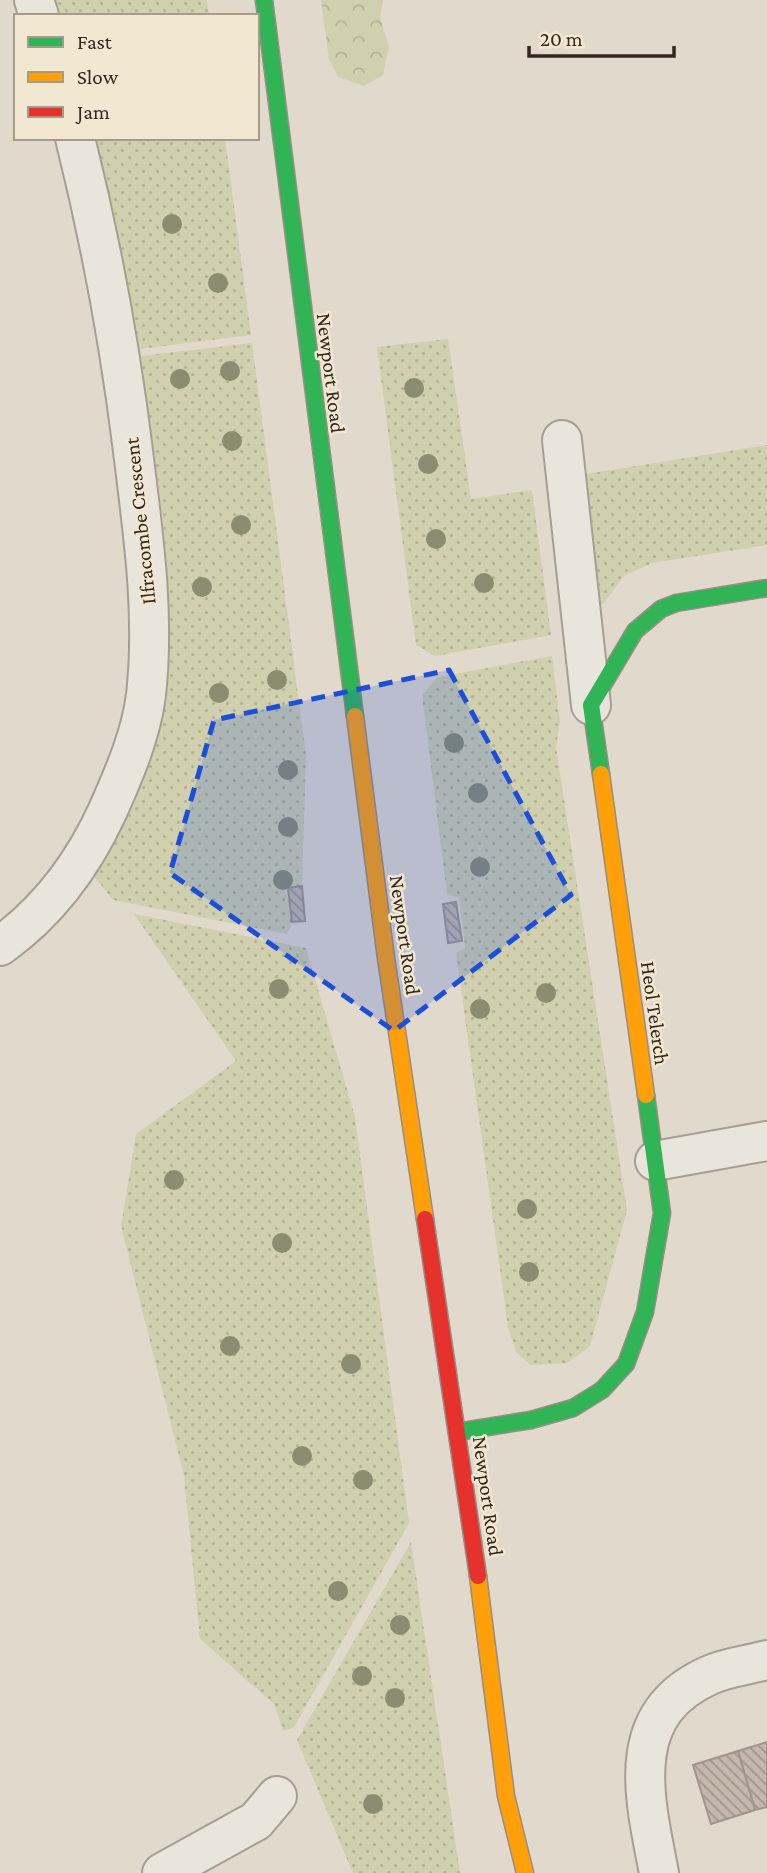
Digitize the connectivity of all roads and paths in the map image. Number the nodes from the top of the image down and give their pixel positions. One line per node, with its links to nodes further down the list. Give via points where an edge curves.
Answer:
1 (264, 0): 9 (main road, Newport Road, via 386,958)
2 (75, 140): 6 (street, Ilfracombe Crescent, via 109,286 149,577 145,696 136,738 98,832 47,906)
3 (562, 440): 5 (street)
4 (767, 588): 5 (main road, via 673,604 641,625)
5 (591, 705): 8 (main road, Heol Telerch)
6 (0, 946)
7 (767, 1141): 8 (street)
8 (655, 1161): 9 (main road, Heol Telerch, via 662,1213 659,1244 627,1362 610,1384 572,1408)
9 (457, 1432): 13 (main road, Newport Road, via 506,1796)
10 (767, 1660): 14 (street, via 710,1675 687,1689 661,1715 647,1746 643,1786)
11 (277, 1796): 12 (street, via 256,1821)
12 (162, 1873)
13 (525, 1873)
14 (659, 1873)

